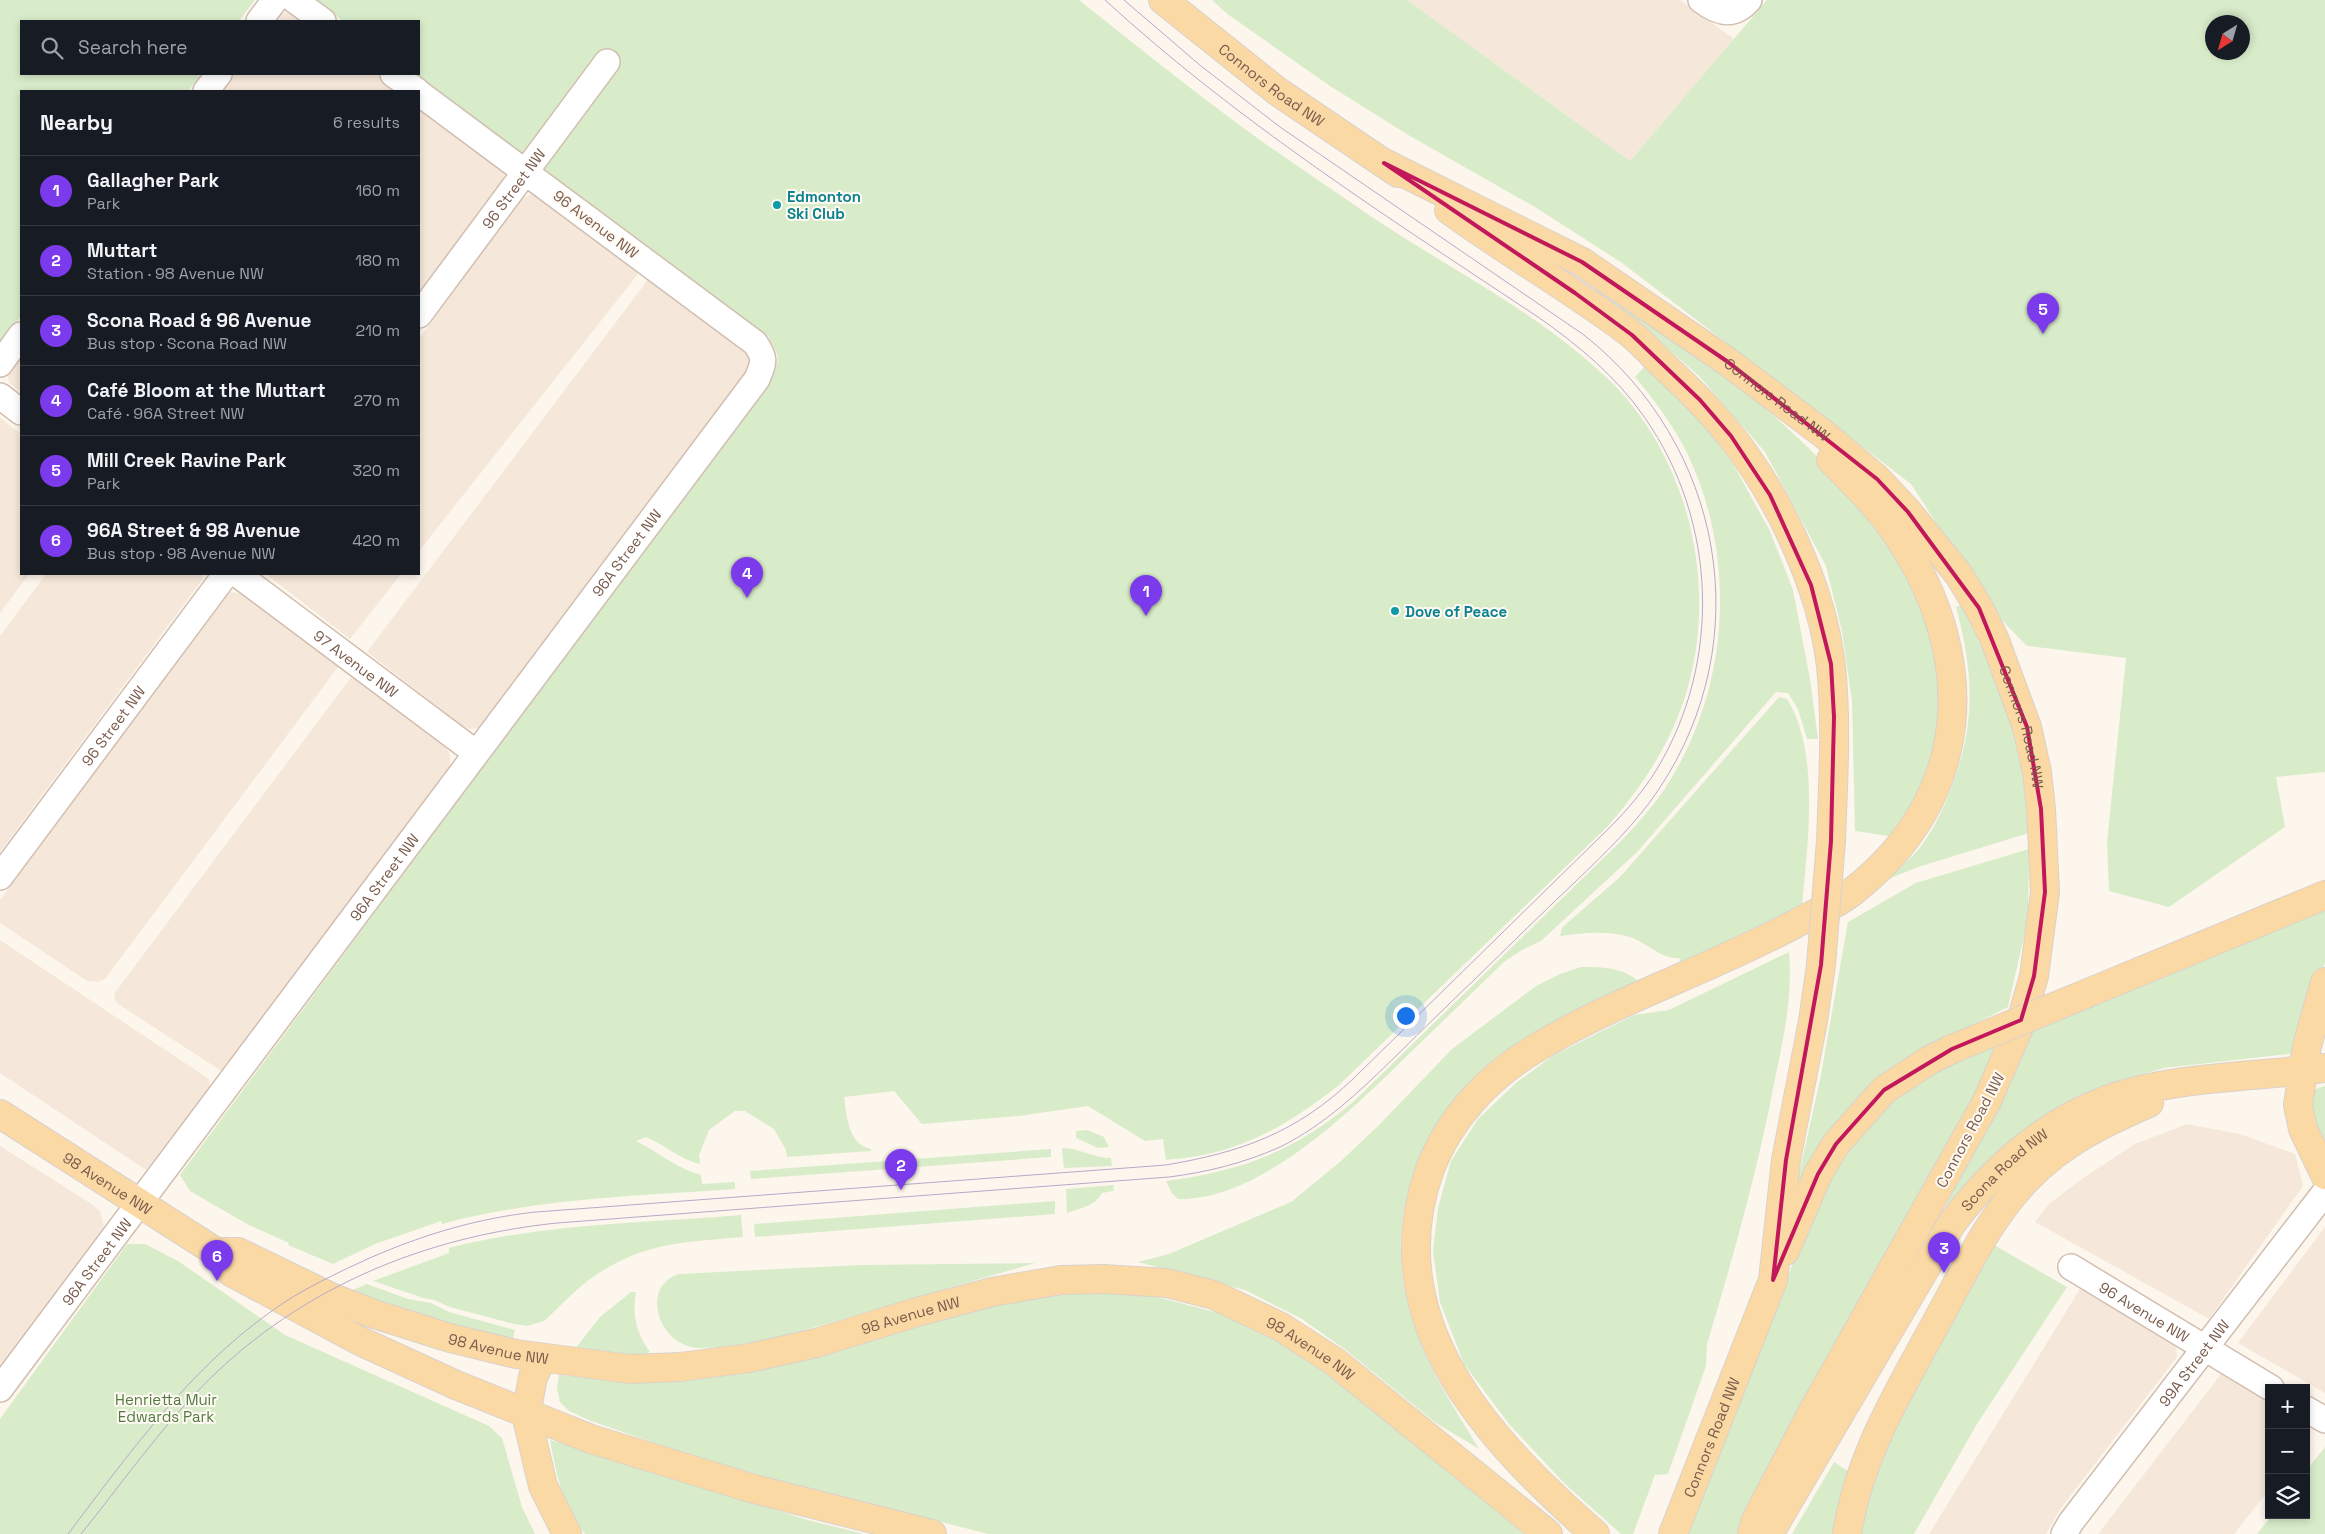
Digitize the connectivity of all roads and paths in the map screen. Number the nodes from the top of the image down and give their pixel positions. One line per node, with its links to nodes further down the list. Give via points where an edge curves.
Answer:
1 (275, 0): 6 (street)
2 (294, 0): 7 (street)
3 (1163, 0): 14 (main road, Connors Road NW, via 1277,91)
4 (1701, 0): 5 (street, via 1714,10)
5 (1739, 7)
6 (260, 20)
7 (322, 20)
8 (607, 62): 15 (street, 96 Street NW)
9 (218, 75): 11 (street)
10 (394, 75): 12 (street, 96 Avenue NW)
11 (207, 90)
12 (415, 90)
13 (420, 93): 15 (street, 96 Avenue NW)
14 (1384, 163): 19 (main road, Connors Road NW, via 1582,262); 37 (main road, Connors Road NW, bridge, via 1456,216 1575,293 1632,335 1700,400 1731,436 1766,488 1811,585 1831,664 1834,717 1831,841 1821,965 1786,1160)
15 (525, 172): 16 (street, 96 Street NW); 18 (street, 96 Avenue NW, via 755,343)
16 (420, 313)
17 (20, 337): 20 (street)
18 (764, 362): 25 (street, 96A Street NW, via 757,379)
19 (1728, 362): 45 (main road, via 1852,482 1898,535 1938,615 1949,658 1953,724 1934,793 1898,848 1850,894 1760,942 1585,1022 1530,1052 1483,1088 1454,1122 1438,1148 1424,1187 1414,1246 1418,1292 1435,1341 1450,1371 1483,1419); 50 (main road, Connors Road NW, via 1877,479 1958,575 1980,608 1994,638 2027,727 2037,772 2044,834 2045,892 2034,976 2004,1065 1936,1194 1813,1411 1755,1522)
20 (0, 364)
21 (0, 396): 22 (street)
22 (20, 411)
23 (225, 575): 26 (street, 96 Street NW)
24 (239, 575): 25 (street, 97 Avenue NW)
25 (476, 753): 34 (street, 96A Street NW)
26 (0, 878)
27 (2325, 895): 37 (main road, bridge, via 1952,1049 1884,1090 1836,1144 1818,1174)
28 (2325, 982): 29 (main road, via 2312,1022)
29 (2313, 1069): 30 (main road, Scona Road NW); 32 (main road, via 2298,1104 2300,1117)
30 (2202, 1080): 51 (main road, Scona Road NW, via 2130,1093 2084,1110 2041,1134 1986,1182 1948,1230); 52 (main road, via 2098,1125 2070,1142 2028,1178 2002,1208 1880,1426 1862,1473)
31 (0, 1114): 34 (main road, 98 Avenue NW)
32 (2325, 1175)
33 (2325, 1192): 38 (street, 99A Street NW)
34 (141, 1204): 35 (main road, 98 Avenue NW); 41 (street, 96A Street NW)
35 (216, 1252): 39 (main road, 98 Avenue NW, via 238,1252 333,1298 416,1328); 43 (main road, 98 Avenue NW, via 231,1272 360,1341)
36 (2072, 1267): 38 (street, 96 Avenue NW)
37 (1773, 1280): 49 (main road, Connors Road NW)
38 (2205, 1349): 40 (street, 96 Avenue NW); 53 (street, 99A Street NW)
39 (542, 1358): 43 (main road, via 533,1377); 48 (main road, 98 Avenue NW, via 630,1369 680,1367 749,1358 807,1345 983,1295 1061,1280 1166,1283 1214,1295 1281,1327 1335,1362)
40 (2265, 1384)
41 (0, 1390)
42 (2310, 1411): 44 (street)
43 (526, 1414): 46 (main road, via 543,1486); 47 (main road, 98 Avenue NW, via 591,1439 754,1489)
44 (2325, 1420)
45 (1591, 1531)
46 (568, 1534)
47 (932, 1534)
48 (1548, 1534)
49 (1673, 1534)
50 (1752, 1534)
51 (1769, 1534)
52 (1847, 1534)
53 (2064, 1534)

